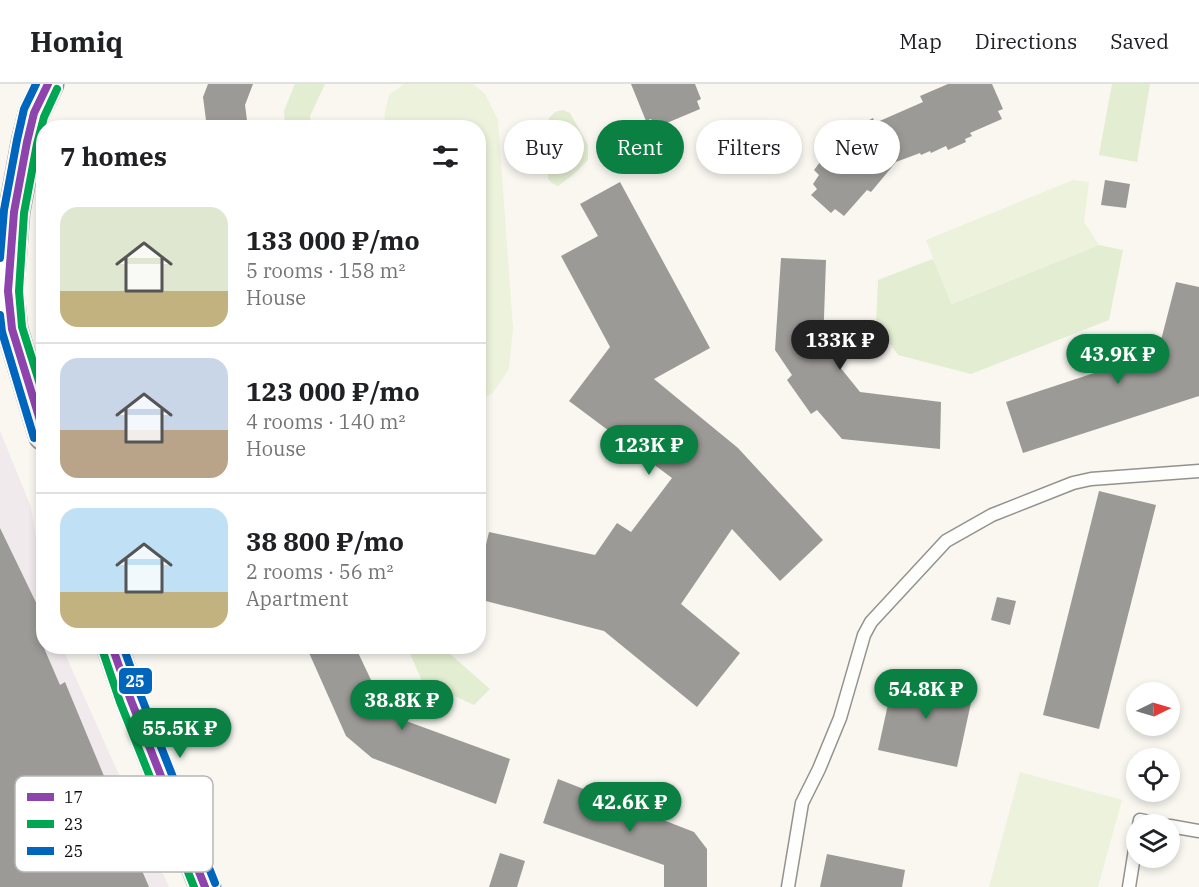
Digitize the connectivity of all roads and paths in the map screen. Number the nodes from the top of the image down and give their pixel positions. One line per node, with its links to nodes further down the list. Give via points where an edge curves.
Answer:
1 (48, 84): 2 (street, via 27,142 15,212 8,291 12,329)
2 (36, 408)
3 (1199, 471): 11 (lane, via 1073,483 992,515 946,541 871,621 864,635 840,718 802,803)
4 (115, 654): 5 (street)
5 (161, 776)
6 (1180, 828): 7 (lane)
7 (1199, 831)
8 (1132, 868): 12 (lane)
9 (199, 872): 10 (street)
10 (205, 887)
11 (788, 887)
12 (1129, 887)

